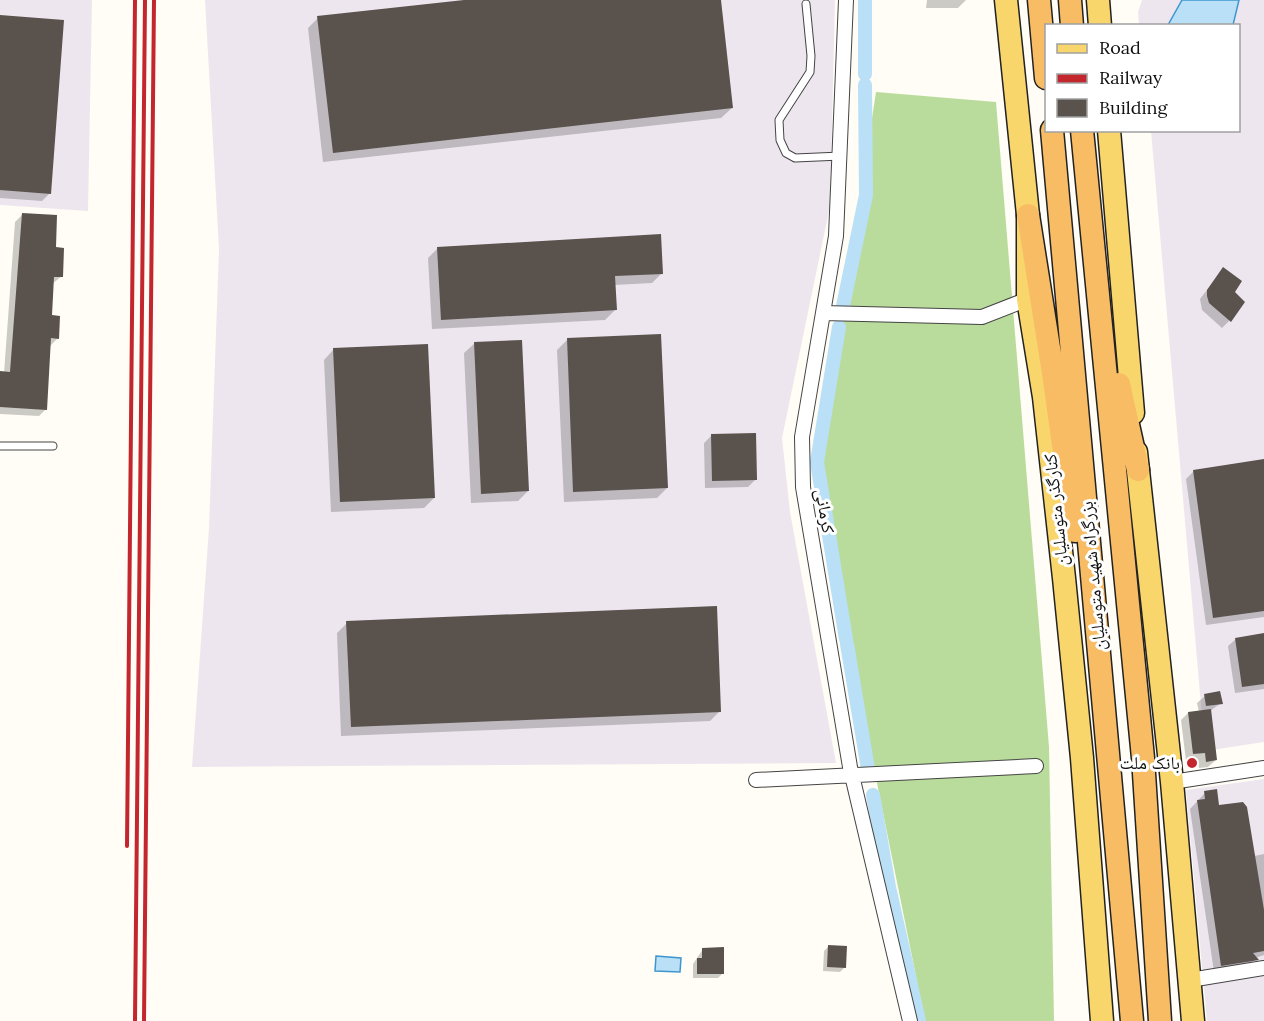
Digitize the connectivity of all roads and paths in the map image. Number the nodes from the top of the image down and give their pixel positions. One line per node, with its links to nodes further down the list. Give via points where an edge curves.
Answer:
1 (846, 0): 13 (street, کرمانی)
2 (1006, 0): 14 (main road, کنارگذر متوسلیان)
3 (1039, 0): 9 (highway)
4 (1070, 0): 7 (highway)
5 (1098, 0): 8 (main road)
6 (806, 4): 13 (lane, via 810,72 779,120 780,141 786,153 795,158)
7 (1072, 24)
8 (1100, 24)
9 (1045, 58)
10 (1052, 132): 21 (highway, بزرگراه شهید متوسلیان)
11 (1082, 132): 15 (highway, بزرگراه شهید متوسلیان)
12 (1109, 132): 20 (main road)
13 (841, 156): 17 (street, کرمانی, via 836,236)
14 (1028, 215): 16 (main road, کنارگذر متوسلیان); 21 (highway, via 1077,551)
15 (1098, 290): 20 (highway); 32 (highway, بزرگراه شهید متوسلیان, via 1143,758)
16 (1028, 299): 17 (street, via 982,317); 30 (main road, کنارگذر متوسلیان, via 1044,397 1065,589)
17 (823, 313): 24 (street, کرمانی, via 802,437 802,478)
18 (0, 446): 19 (lane)
19 (53, 446)
20 (1138, 470): 26 (main road)
21 (1097, 627): 31 (highway, بزرگراه شهید متوسلیان)
22 (1036, 766): 24 (street)
23 (1264, 768): 26 (street)
24 (852, 776): 25 (street); 29 (street, کرمانی)
25 (756, 780)
26 (1172, 782): 28 (main road)
27 (1264, 968): 28 (street)
28 (1190, 980): 33 (main road)
29 (910, 1021)
30 (1102, 1021)
31 (1132, 1021)
32 (1160, 1021)
33 (1193, 1021)

